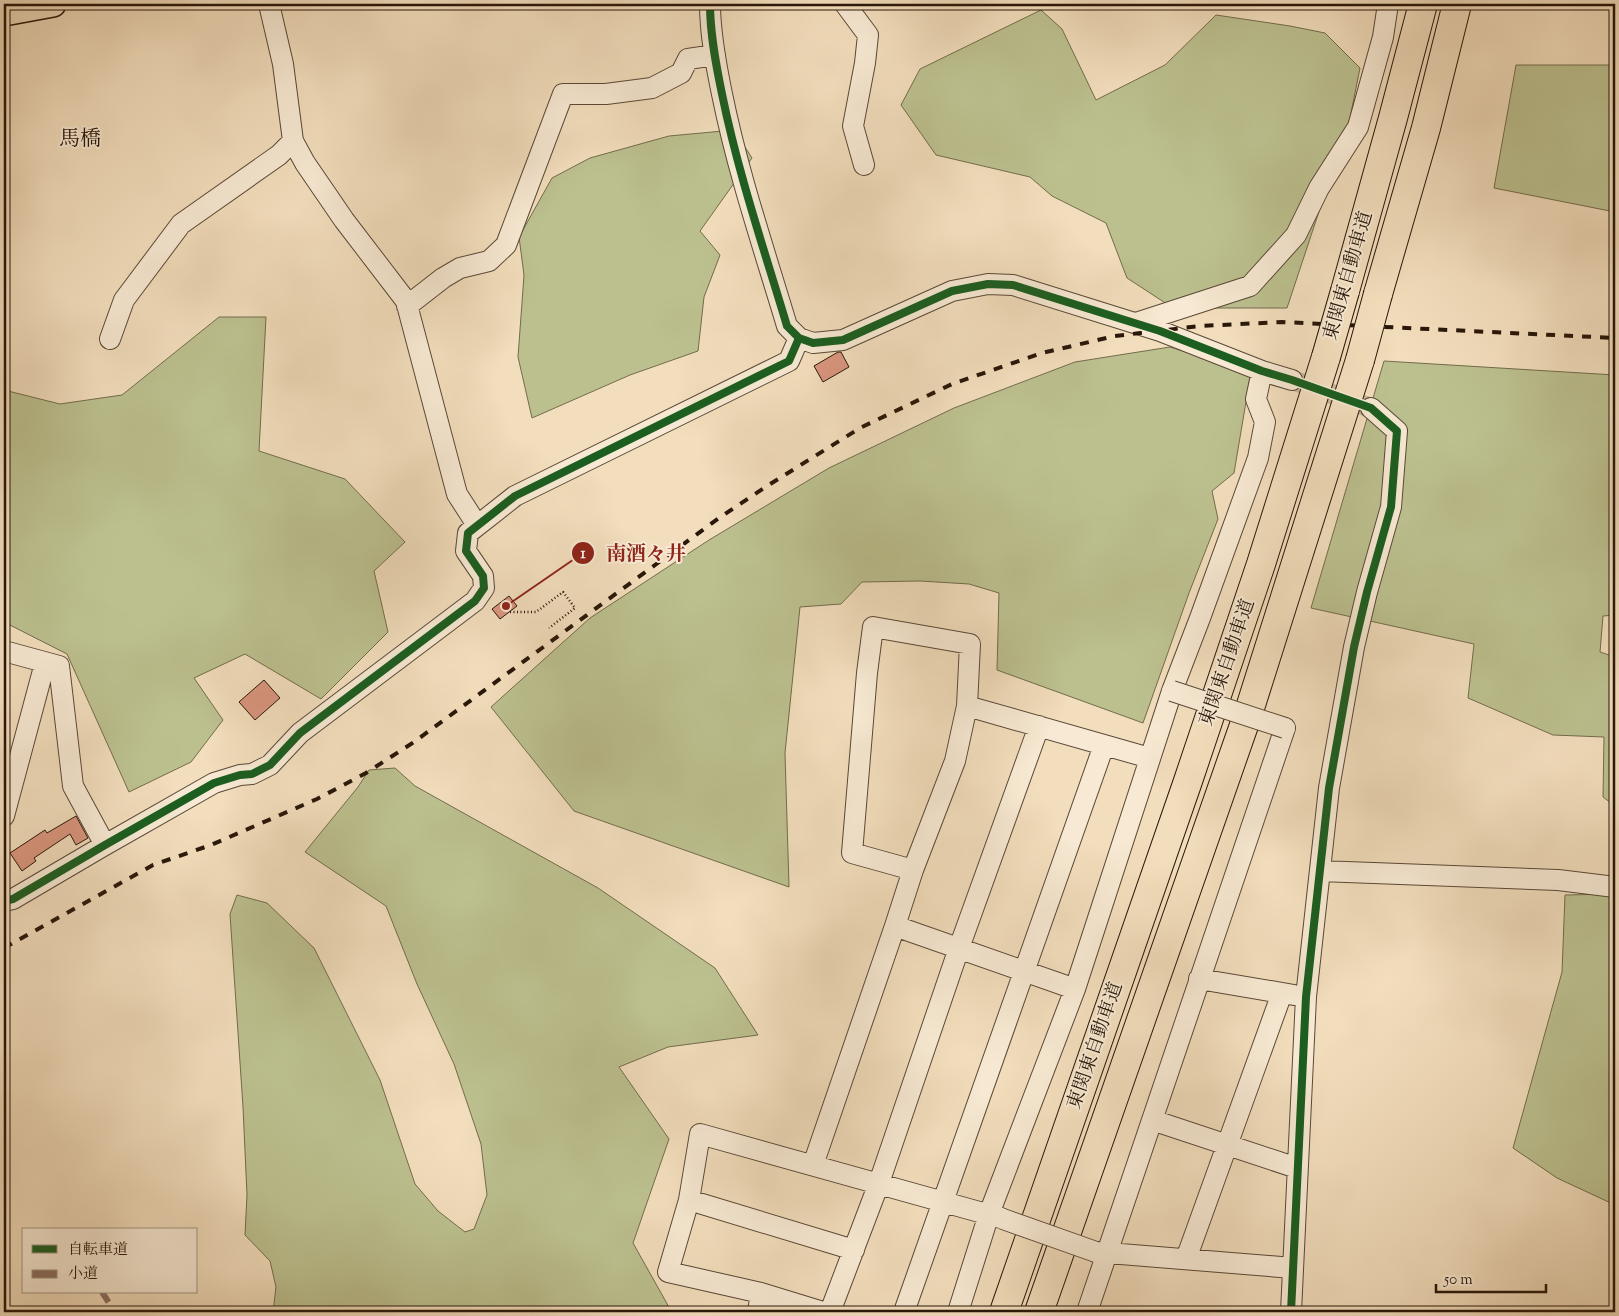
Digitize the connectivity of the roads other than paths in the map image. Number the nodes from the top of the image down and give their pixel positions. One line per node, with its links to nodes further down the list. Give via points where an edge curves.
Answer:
1 (52, 4): 8 (main road)
2 (269, 4): 10 (street, via 283,64)
3 (710, 4): 9 (street)
4 (845, 4): 11 (street, via 868,35 853,126)
5 (1388, 4): 13 (street, via 1383,37 1358,127 1319,188 1296,235 1250,286)
6 (1422, 4): 57 (highway, 東関東自動車道, bridge, via 1394,118 1326,357 1261,564)
7 (1457, 4): 58 (highway, 東関東自動車道, bridge, via 1426,128 1360,360 1238,745)
8 (4, 13)
9 (715, 55): 12 (street, via 688,59 681,73 652,88 606,94 563,94 506,245 489,261 460,268 443,278); 14 (street, via 741,174 787,326)
10 (293, 140): 12 (street, via 344,220); 15 (street, via 280,155 181,224 124,300)
11 (864, 165)
12 (407, 306): 19 (street, via 457,494)
13 (1136, 323): 14 (street, via 1013,285 988,284 952,292 844,340 813,343); 16 (street)
14 (799, 338): 19 (street, via 789,362 515,496)
15 (110, 339)
16 (1262, 371): 17 (street); 22 (street, via 1256,399 1265,422 1258,458)
17 (1292, 380)
18 (1371, 408): 30 (street, via 1397,431 1391,507 1354,647 1329,788)
19 (477, 525): 28 (street, via 468,533 466,552 483,576 484,588 475,601 300,733 270,766 214,783)
20 (4, 651): 21 (street)
21 (45, 662): 27 (street); 28 (street, via 59,666 73,786)
22 (1172, 692): 26 (street); 36 (street, bridge, via 1285,728)
23 (967, 706): 24 (street); 29 (street, via 955,761); 29 (street, via 970,644 873,627 852,853)
24 (1039, 726): 25 (street); 34 (street)
25 (1104, 745): 26 (street); 35 (street)
26 (1150, 758): 37 (street)
27 (4, 816)
28 (105, 844): 32 (street, via 13,899)
29 (913, 870): 33 (street)
30 (1320, 871): 31 (street, via 1558,880); 39 (street)
31 (1615, 887)
32 (4, 901)
33 (895, 926): 34 (street); 42 (street)
34 (959, 948): 35 (street); 44 (street)
35 (1023, 971): 37 (street); 46 (street)
36 (1199, 979): 38 (street); 40 (street)
37 (1075, 989): 47 (street)
38 (1282, 993): 39 (street); 41 (street)
39 (1306, 997): 43 (street)
40 (1152, 1120): 41 (street); 49 (street)
41 (1227, 1146): 43 (street); 50 (street)
42 (813, 1165): 44 (street); 45 (street, via 700,1134)
43 (1297, 1168): 51 (street)
44 (879, 1183): 46 (street); 48 (street)
45 (689, 1200): 48 (street); 52 (street, via 668,1272)
46 (943, 1201): 47 (street); 55 (street)
47 (996, 1216): 49 (street, bridge); 56 (street)
48 (854, 1250): 54 (street)
49 (1101, 1253): 50 (street); 59 (street)
50 (1186, 1259): 51 (street)
51 (1293, 1268): 60 (street)
52 (759, 1303): 53 (street)
53 (823, 1312)
54 (830, 1312)
55 (904, 1312)
56 (958, 1312)
57 (1004, 1312)
58 (1039, 1312)
59 (1087, 1312)
60 (1291, 1312)

